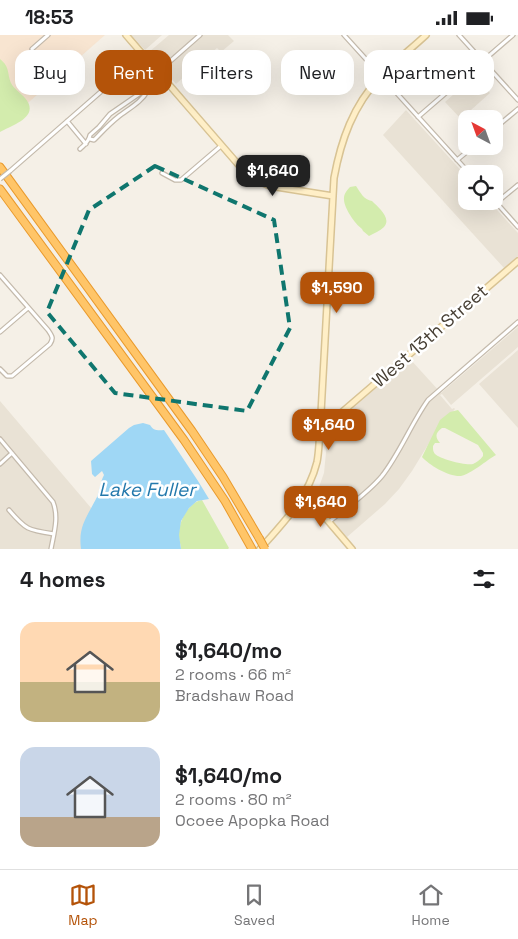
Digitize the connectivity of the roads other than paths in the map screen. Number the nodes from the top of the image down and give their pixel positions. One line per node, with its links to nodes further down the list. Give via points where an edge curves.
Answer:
1 (48, 35): 8 (street)
2 (200, 35): 14 (street)
3 (344, 35): 13 (street)
4 (426, 35): 10 (street)
5 (459, 35): 11 (street)
6 (513, 35): 12 (street)
7 (128, 36): 9 (street)
8 (32, 49)
9 (139, 50)
10 (410, 50)
11 (473, 50)
12 (494, 51)
13 (364, 57)
14 (172, 60)
15 (494, 73): 23 (street)
16 (172, 88): 30 (street)
17 (97, 95): 26 (street)
18 (138, 95): 28 (street, via 110,114)
19 (145, 95): 28 (street, via 94,140)
20 (366, 95): 40 (street, via 339,151)
21 (398, 95): 25 (street)
22 (444, 95): 25 (street)
23 (518, 100)
24 (518, 109): 27 (street)
25 (418, 117): 33 (street)
26 (67, 121): 29 (street); 37 (street, bridge)
27 (503, 122)
28 (90, 139): 29 (street)
29 (86, 144): 31 (street)
30 (222, 145): 36 (street, via 181,180); 40 (street, via 243,170 260,183)
31 (80, 149)
32 (463, 155): 33 (street)
33 (457, 160): 34 (street)
34 (462, 165)
35 (0, 167): 61 (highway, bridge, via 192,431)
36 (162, 173)
37 (0, 179)
38 (518, 185): 41 (street)
39 (0, 189): 58 (highway, via 184,440 225,501)
40 (333, 196): 50 (street)
41 (503, 196)
42 (502, 210): 43 (street)
43 (518, 227)
44 (518, 261): 50 (street, West 13th Street)
45 (1, 276): 46 (street)
46 (28, 308): 48 (street); 49 (street, via 52,336 52,341 12,376 7,376)
47 (518, 322): 56 (street, via 428,400 382,476)
48 (0, 332)
49 (0, 369)
50 (320, 431): 54 (street, via 317,460)
51 (0, 439): 52 (street)
52 (12, 453): 53 (street); 57 (street, via 53,501)
53 (0, 464)
54 (305, 494): 56 (street); 60 (street)
55 (8, 510): 57 (street, via 26,528)
56 (329, 522): 62 (street)
57 (54, 534): 59 (street)
58 (251, 548)
59 (51, 549)
60 (260, 549)
61 (265, 549)
62 (352, 549)

